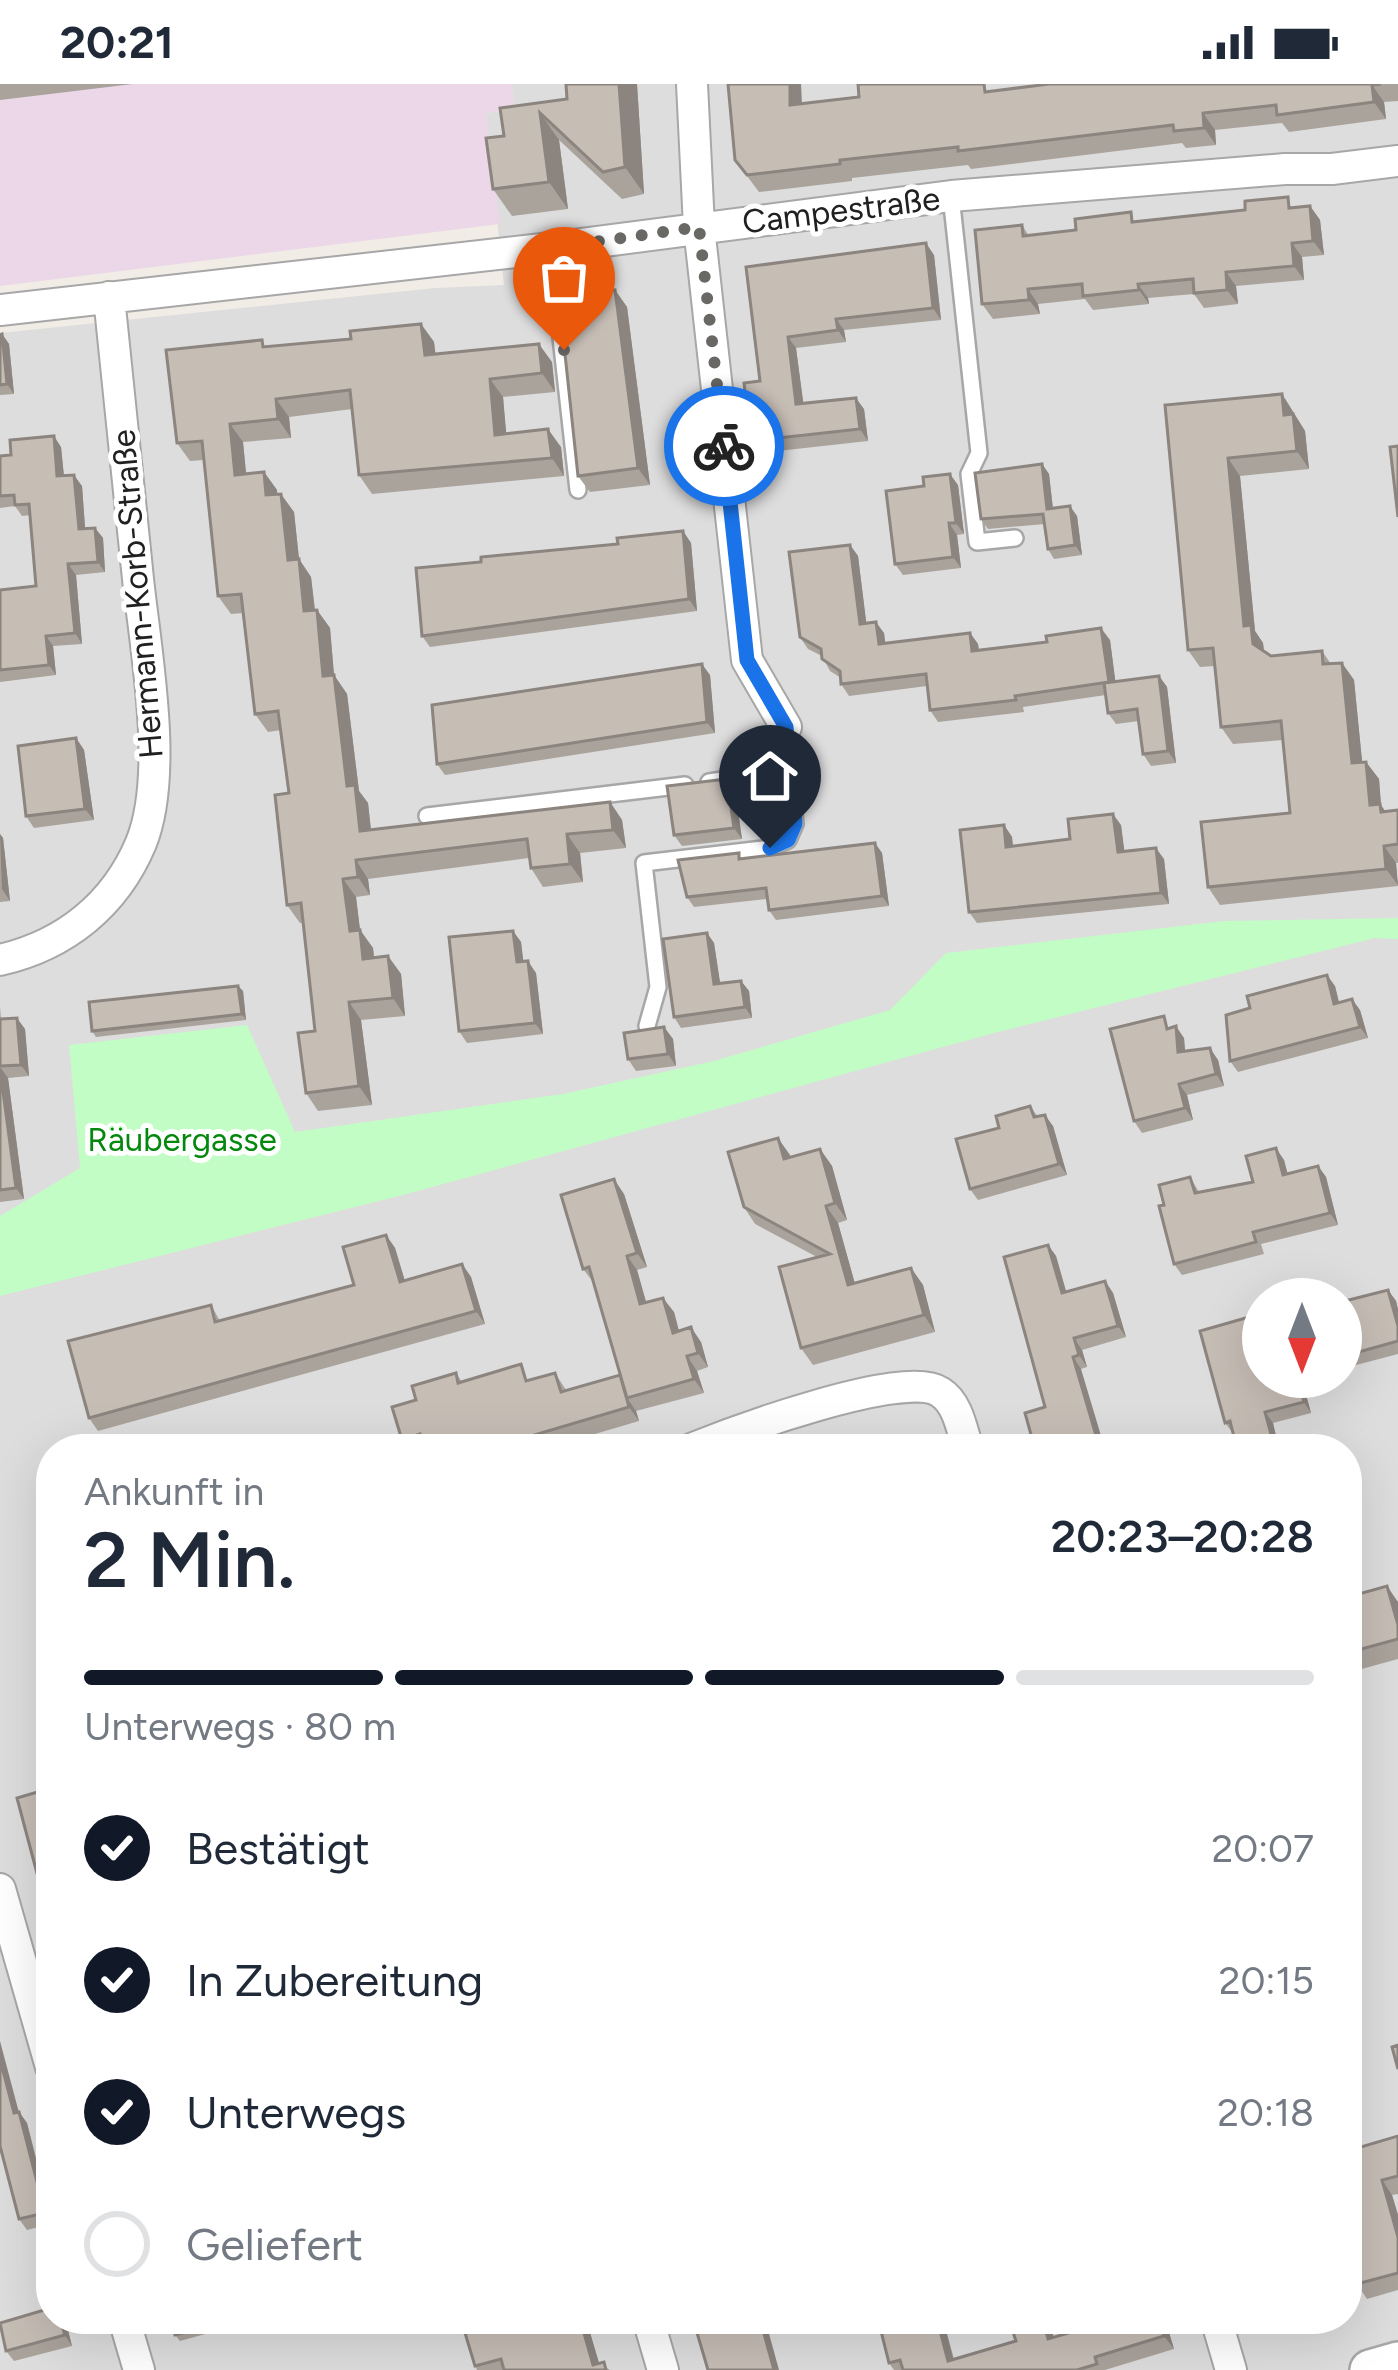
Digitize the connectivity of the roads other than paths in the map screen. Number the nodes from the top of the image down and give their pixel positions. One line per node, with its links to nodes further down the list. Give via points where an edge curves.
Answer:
1 (692, 84): 4 (street)
2 (1398, 160): 3 (street, Campestraße)
3 (951, 196): 4 (street, Campestraße); 9 (lane, via 979,453 969,474 976,542)
4 (699, 227): 5 (street, Campestraße); 10 (street, via 747,660)
5 (551, 248): 6 (street, Campestraße); 8 (lane)
6 (109, 297): 7 (street, Campestraße); 12 (street, Hermann-Korb-Straße, via 149,680 150,807 126,873 103,906 32,953)
7 (0, 310)
8 (578, 490)
9 (1015, 538)
10 (786, 727): 11 (lane, via 736,778); 13 (lane, via 795,824 788,840 644,863 658,987)
11 (427, 816)
12 (0, 960)
13 (647, 1027)
14 (734, 1434): 15 (street, via 922,1384 944,1393)
15 (964, 1434)
16 (0, 1889): 17 (street)
17 (36, 2015)
18 (128, 2334): 22 (street)
19 (652, 2334): 23 (street)
20 (1220, 2334): 24 (street)
21 (1398, 2362): 25 (street)
22 (139, 2370)
23 (663, 2370)
24 (1231, 2370)
25 (1370, 2370)

